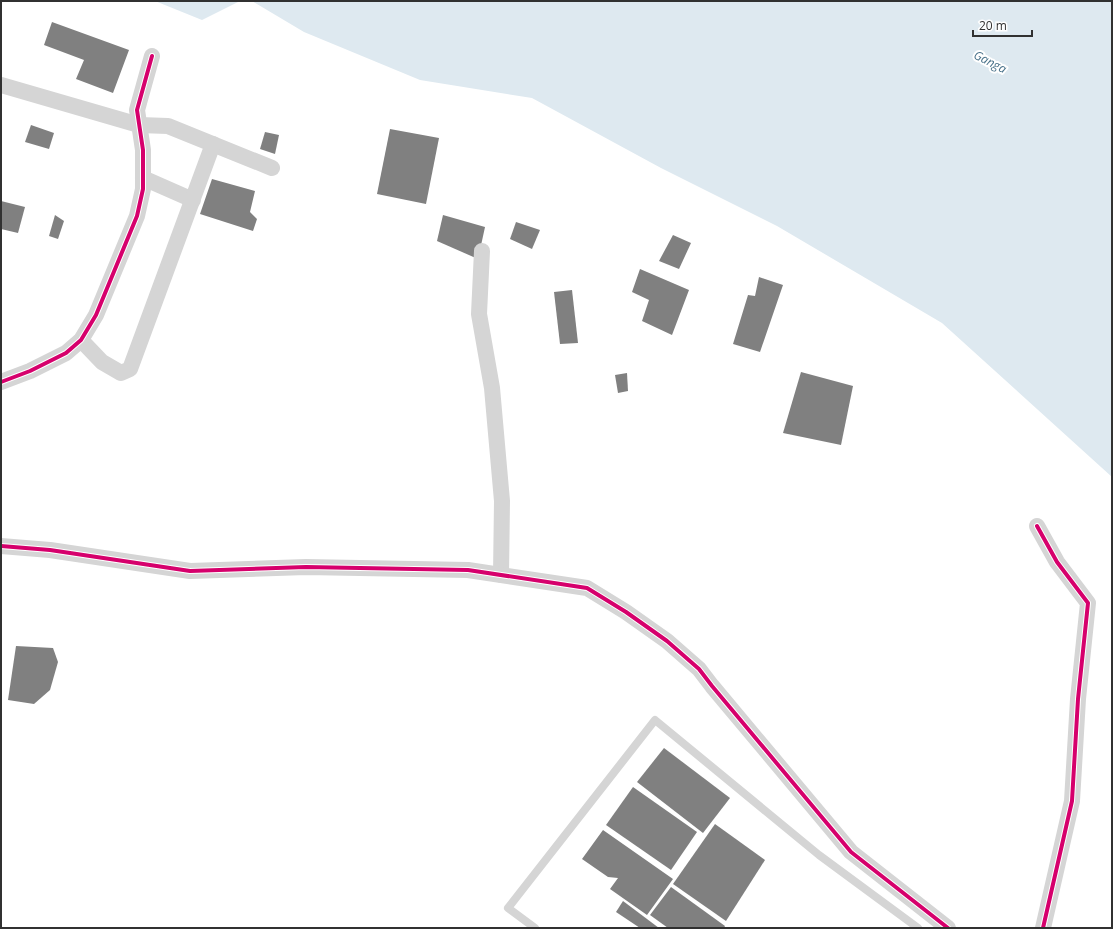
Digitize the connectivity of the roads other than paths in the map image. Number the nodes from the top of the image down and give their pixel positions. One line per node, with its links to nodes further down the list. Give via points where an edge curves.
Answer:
1 (152, 56): 3 (street, via 137,110)
2 (1, 85): 3 (street)
3 (139, 125): 4 (street, via 168,126); 6 (street, via 143,150)
4 (213, 144): 5 (street); 7 (street)
5 (272, 168)
6 (143, 178): 7 (street); 9 (street, via 137,216 127,243 96,315)
7 (193, 200): 9 (street, via 130,369 121,373 102,362)
8 (482, 251): 13 (street, via 479,314 492,388 502,501)
9 (80, 340): 10 (street, via 66,353 30,372)
10 (1, 382)
11 (1036, 526): 17 (street, via 1057,562 1088,603 1078,699 1072,801)
12 (1, 546): 13 (street, via 50,550 190,571 306,567 468,570)
13 (501, 575): 16 (street, via 587,588 667,642 700,669 851,852)
14 (536, 928): 15 (lane, via 508,908 656,720 819,855)
15 (918, 928)
16 (948, 928)
17 (1043, 928)

